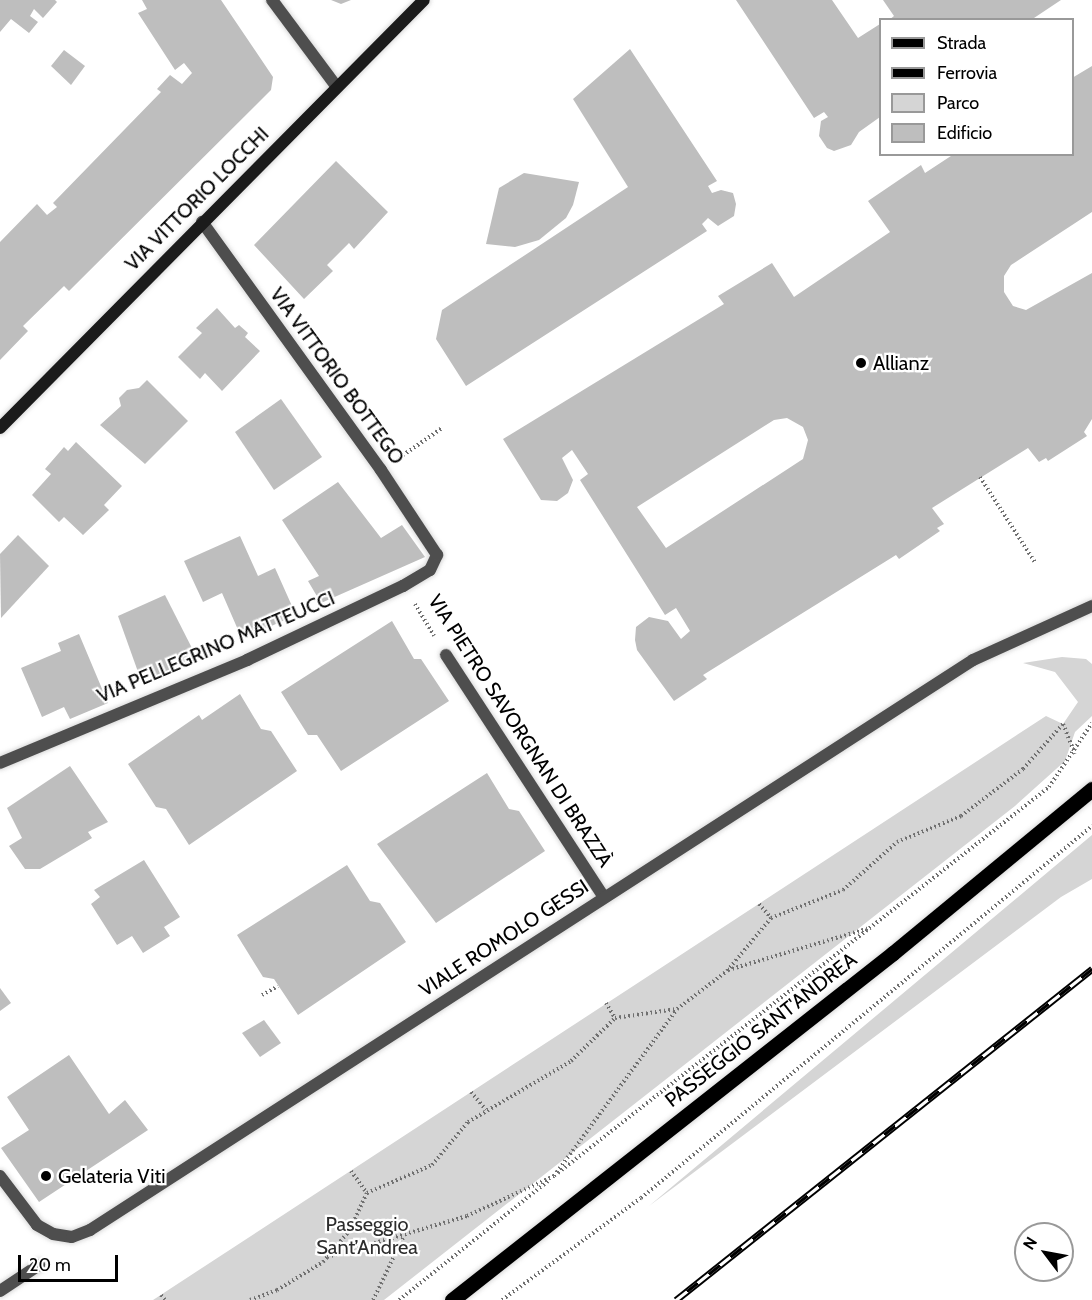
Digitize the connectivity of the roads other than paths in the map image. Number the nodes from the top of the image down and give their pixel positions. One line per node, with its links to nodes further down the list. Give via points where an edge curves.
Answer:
1 (272, 0): 3 (street)
2 (424, 0): 3 (main road, VIA VITTORIO LOCCHI)
3 (336, 86): 4 (main road, VIA VITTORIO LOCCHI)
4 (202, 222): 5 (main road, VIA VITTORIO LOCCHI); 6 (street, VIA VITTORIO BOTTEGO, via 381,470)
5 (0, 428)
6 (437, 555): 9 (street, VIA PELLEGRINO MATTEUCCI, via 430,570 403,586 247,660)
7 (1092, 606): 11 (street, VIALE ROMOLO GESSI, via 973,660)
8 (446, 655): 11 (street, VIA PIETRO SAVORGNAN DI BRAZZÀ)
9 (0, 763)
10 (1092, 789): 15 (main road, PASSEGGIO SANT'ANDREA, via 892,953)
11 (604, 897): 12 (street, VIALE ROMOLO GESSI, via 90,1230 72,1237 53,1234 24,1211)
12 (0, 1176)
13 (39, 1265): 14 (street)
14 (0, 1290)
15 (452, 1300)

